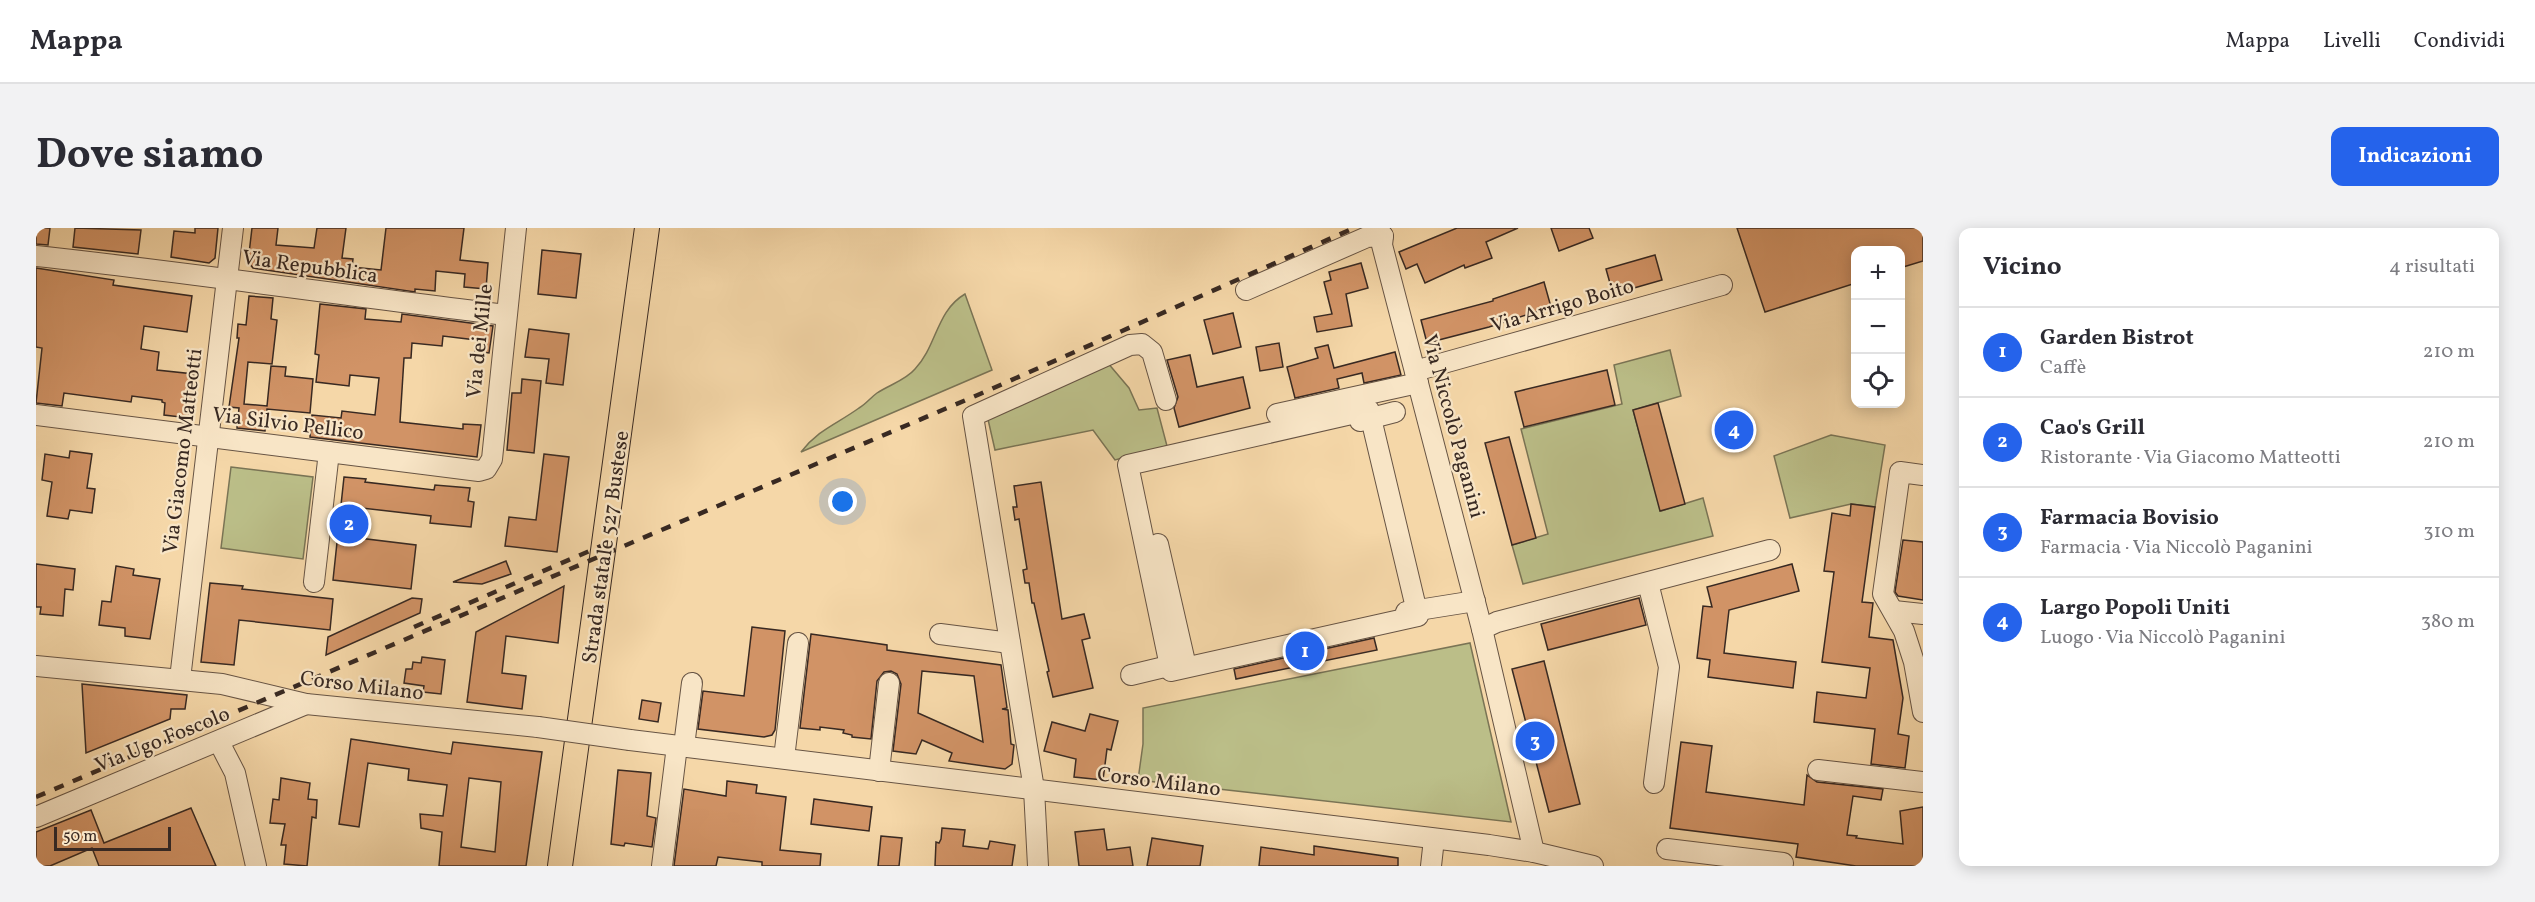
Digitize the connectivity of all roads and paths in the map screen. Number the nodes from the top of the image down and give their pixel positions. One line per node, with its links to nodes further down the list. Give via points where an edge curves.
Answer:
1 (233, 228): 6 (street, Via Giacomo Matteotti)
2 (516, 228): 9 (street, Via dei Mille)
3 (647, 228): 52 (main road, Strada statale 527 Bustese)
4 (1388, 232): 8 (street, via 1367,237); 10 (street, Via Niccolò Paganini, via 1382,245)
5 (36, 256): 6 (street, Via Repubblica)
6 (227, 279): 9 (street, Via Repubblica); 16 (street, Via Giacomo Matteotti)
7 (1722, 285): 10 (street, Via Arrigo Boito)
8 (1246, 290)
9 (506, 315): 18 (street, Via dei Mille)
10 (1417, 377): 13 (street, Via Arrigo Boito); 23 (street, Via Niccolò Paganini)
11 (1166, 400): 30 (street, via 1152,352 1142,344 1096,358 973,416)
12 (1395, 412): 15 (street)
13 (1277, 414)
14 (36, 415): 16 (street, Via Silvio Pellico)
15 (1368, 419): 24 (street); 31 (street, via 1369,410 1128,465)
16 (208, 437): 17 (street, Via Silvio Pellico); 34 (street, Via Giacomo Matteotti)
17 (329, 452): 18 (street, Via Silvio Pellico, via 479,471 486,469); 21 (street)
18 (492, 459)
19 (1923, 475): 25 (street, via 1900,472 1883,594)
20 (1770, 550): 22 (street)
21 (314, 582)
22 (1648, 583): 27 (street); 45 (street, via 1669,668)
23 (1474, 601): 24 (street); 27 (street, Via Niccolò Paganini)
24 (1413, 611): 31 (street, via 1418,616 1171,671)
25 (1894, 611): 26 (street); 38 (street, via 1914,662)
26 (1923, 614)
27 (1482, 629): 50 (street, Via Niccolò Paganini)
28 (940, 634): 30 (street)
29 (798, 642): 41 (street)
30 (1010, 643): 46 (street)
31 (1177, 664): 33 (street)
32 (36, 666): 34 (street, Corso Milano)
33 (1131, 675)
34 (180, 679): 37 (street, Corso Milano, via 222,684)
35 (692, 683): 40 (street)
36 (889, 683): 43 (street)
37 (306, 704): 39 (street, Via Ugo Foscolo); 40 (street, Corso Milano, bridge)
38 (1923, 712)
39 (219, 742): 47 (street, Via Ugo Foscolo); 51 (street, via 235,773)
40 (680, 746): 41 (street, Corso Milano); 53 (street)
41 (784, 758): 43 (street, Corso Milano)
42 (1818, 770): 44 (street)
43 (879, 771): 46 (street, Corso Milano)
44 (1923, 782)
45 (1654, 783)
46 (1034, 789): 48 (street, Corso Milano); 54 (street)
47 (36, 817)
48 (1434, 838): 50 (street, Corso Milano); 55 (street)
49 (1667, 849): 57 (street, via 1783,863)
50 (1534, 852): 56 (street, Corso Milano)
51 (256, 866)
52 (560, 866)
53 (662, 866)
54 (1038, 866)
55 (1431, 866)
56 (1593, 866)
57 (1782, 866)

